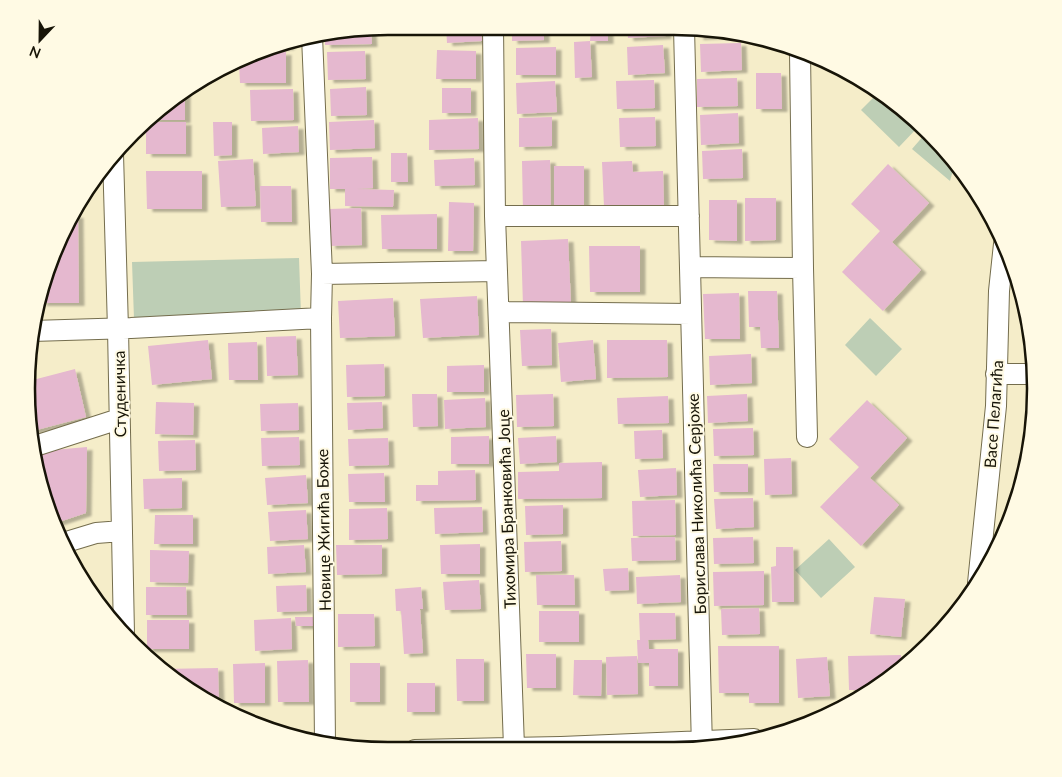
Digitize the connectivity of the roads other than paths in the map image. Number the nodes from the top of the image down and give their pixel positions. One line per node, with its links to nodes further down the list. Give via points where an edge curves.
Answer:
1 (493, 35): 6 (street, Тихомира Бранковића Јоце)
2 (684, 35): 7 (street, Борислава Николића Серјоже)
3 (312, 44): 12 (street, Новице Жигића Боже)
4 (800, 59): 10 (street)
5 (113, 167): 16 (street, Студеничка)
6 (495, 216): 7 (street); 11 (street, Тихомира Бранковића Јоце)
7 (689, 216): 9 (street, Борислава Николића Серјоже)
8 (1002, 259): 18 (street, Васе Пелагића)
9 (690, 267): 10 (street); 14 (street, Борислава Николића Серјоже)
10 (803, 268): 21 (street)
11 (497, 271): 12 (street); 13 (street, Тихомира Бранковића Јоце)
12 (322, 274): 15 (street, Новице Жигића Боже)
13 (499, 312): 14 (street); 29 (street, Тихомира Бранковића Јоце)
14 (691, 314): 28 (street, Борислава Николића Серјоже)
15 (321, 318): 16 (street); 27 (street, Новице Жигића Боже)
16 (118, 329): 17 (street); 20 (street, Студеничка)
17 (40, 331)
18 (996, 374): 19 (street); 25 (street, Васе Пелагића, via 996,406)
19 (1026, 374)
20 (119, 419): 22 (street); 23 (street, Студеничка)
21 (807, 437)
22 (40, 445)
23 (122, 531): 24 (street, via 96,533); 26 (street, Студеничка)
24 (70, 542)
25 (980, 565)
26 (124, 623)
27 (325, 736)
28 (702, 741)
29 (514, 742)

